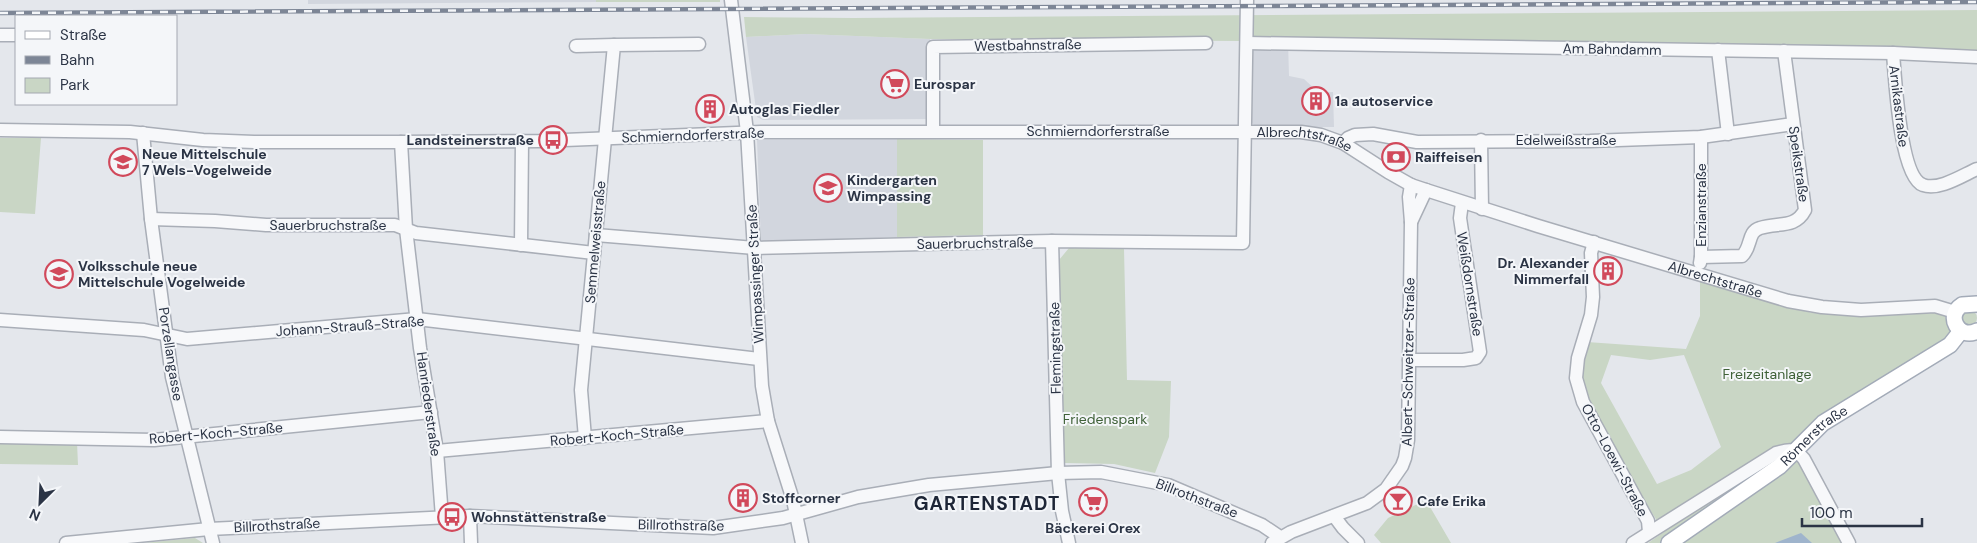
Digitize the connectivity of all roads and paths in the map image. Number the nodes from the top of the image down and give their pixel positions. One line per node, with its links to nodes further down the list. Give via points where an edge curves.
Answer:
1 (731, 0): 16 (street, Wimpassinger Straße)
2 (1247, 0): 6 (street, Albrechtstraße)
3 (0, 35): 4 (street)
4 (15, 35)
5 (1206, 43): 17 (street, Westbahnstraße, via 933,47)
6 (1246, 43): 10 (street, Am Bahndamm); 18 (street, Albrechtstraße)
7 (699, 44): 8 (street)
8 (614, 45): 9 (street); 22 (street, Semmelweisstraße)
9 (576, 46)
10 (1718, 50): 11 (street, Am Bahndamm); 20 (street)
11 (1784, 51): 12 (street, Am Bahndamm); 14 (street, Speikstraße)
12 (1893, 53): 13 (street, Am Bahndamm); 27 (street, Arnikastraße, via 1902,143 1912,177 1924,186 1938,186)
13 (1977, 57)
14 (1793, 124): 20 (street, Edelweißstraße); 41 (street, Speikstraße, via 1805,210 1801,218 1795,222 1759,228 1752,233 1749,248 1742,256)
15 (0, 130): 19 (street, Schmierndorferstraße)
16 (748, 132): 17 (street, Schmierndorferstraße); 22 (street, Schmierndorferstraße); 39 (street, Wimpassinger Straße)
17 (933, 132): 18 (street, Schmierndorferstraße)
18 (1244, 132): 26 (street, Albrechtstraße, via 1301,132 1321,135); 36 (street, Sauerbruchstraße, via 1243,243)
19 (143, 133): 25 (street, Schmierndorferstraße, via 254,142); 32 (street, Porzellangasse)
20 (1728, 134): 21 (street, Edelweißstraße)
21 (1701, 137): 23 (street, Edelweißstraße); 41 (street, Enzianstraße)
22 (605, 138): 24 (street, Schmierndorferstraße); 35 (street, Semmelweisstraße)
23 (1481, 140): 26 (street, Edelweißstraße, via 1417,142 1373,134 1355,135); 31 (street)
24 (522, 141): 25 (street, Schmierndorferstraße); 38 (street)
25 (401, 142): 34 (street, Hanriederstraße)
26 (1343, 144): 28 (street, Albrechtstraße)
27 (1977, 169)
28 (1411, 185): 29 (street, Albrechtstraße); 33 (street, Albert-Schweitzer-Straße)
29 (1426, 190): 30 (street, Albrechtstraße); 33 (street, Albert-Schweitzer-Straße)
30 (1462, 202): 31 (street, Albrechtstraße); 52 (street, Weißdornstraße, via 1460,218 1480,352 1476,358 1464,360)
31 (1482, 208): 37 (street, Albrechtstraße)
32 (150, 219): 34 (street, Sauerbruchstraße, via 266,226 396,225); 49 (street, Porzellangasse)
33 (1411, 222): 52 (street, Albert-Schweitzer-Straße)
34 (406, 229): 38 (street, Sauerbruchstraße, via 416,233); 45 (street, Hanriederstraße)
35 (596, 236): 39 (street, Sauerbruchstraße); 40 (street, Semmelweisstraße)
36 (1052, 241): 39 (street, Sauerbruchstraße); 60 (street, Flemingstraße)
37 (1594, 242): 42 (street, Albrechtstraße); 66 (street, Otto-Loewi-Straße, via 1591,253 1591,316 1578,358 1576,378 1583,402 1648,521)
38 (520, 245): 40 (street, Sauerbruchstraße)
39 (755, 248): 51 (street, Wimpassinger Straße)
40 (594, 253): 50 (street, Semmelweisstraße)
41 (1701, 257): 42 (street, Enzianstraße)
42 (1697, 273): 44 (street, Albrechtstraße, via 1760,293 1822,307 1861,310 1935,306)
43 (1976, 305): 44 (main road, via 1962,305)
44 (1955, 312): 47 (main road, via 1954,323)
45 (417, 319): 49 (street, Johann-Strauß-Straße, via 187,339); 50 (street, Johann-Strauß-Straße); 53 (street, Hanriederstraße)
46 (0, 320): 49 (street, Johann-Strauß-Straße, via 144,330)
47 (1961, 331): 48 (main road); 59 (main road, Römerstraße, via 1950,345 1823,423)
48 (1977, 331)
49 (167, 335): 55 (street, Porzellangasse, via 172,377)
50 (586, 339): 51 (street, Johann-Strauß-Straße); 57 (street, Semmelweisstraße, via 581,390)
51 (759, 359): 54 (street, Wimpassinger Straße)
52 (1409, 360): 63 (street, Albert-Schweitzer-Straße, via 1408,440 1402,466 1386,489 1373,499)
53 (431, 412): 55 (street, Robert-Koch-Straße); 58 (street, Hanriederstraße)
54 (768, 421): 57 (street, Robert-Koch-Straße); 61 (street, Wimpassinger Straße)
55 (186, 436): 56 (street, Robert-Koch-Straße, via 154,440); 65 (street, Porzellangasse)
56 (0, 437)
57 (585, 438): 58 (street, Robert-Koch-Straße)
58 (437, 451): 64 (street, Hanriederstraße)
59 (1796, 451): 66 (street, Otto-Loewi-Straße, via 1776,454); 75 (main road, Römerstraße, via 1780,466); 76 (street, via 1804,459)
60 (1058, 473): 61 (street, Billrothstraße, via 881,492); 67 (street, Billrothstraße, via 1101,472 1162,483 1262,524); 72 (street, Flemingstraße)
61 (796, 514): 62 (street, Billrothstraße, via 732,526 694,528); 71 (street, Wimpassinger Straße)
62 (470, 516): 64 (street, Billrothstraße); 70 (street)
63 (1334, 516): 67 (street, Albert-Schweitzer-Straße); 73 (street)
64 (442, 517): 65 (street, Billrothstraße)
65 (209, 529): 68 (street, Billrothstraße); 69 (street, Porzellangasse)
66 (1649, 532): 74 (street, Otto-Loewi-Straße)
67 (1276, 540)
68 (66, 543)
69 (213, 543)
70 (471, 543)
71 (802, 543)
72 (1069, 543)
73 (1358, 543)
74 (1632, 543)
75 (1669, 543)
76 (1849, 543)

